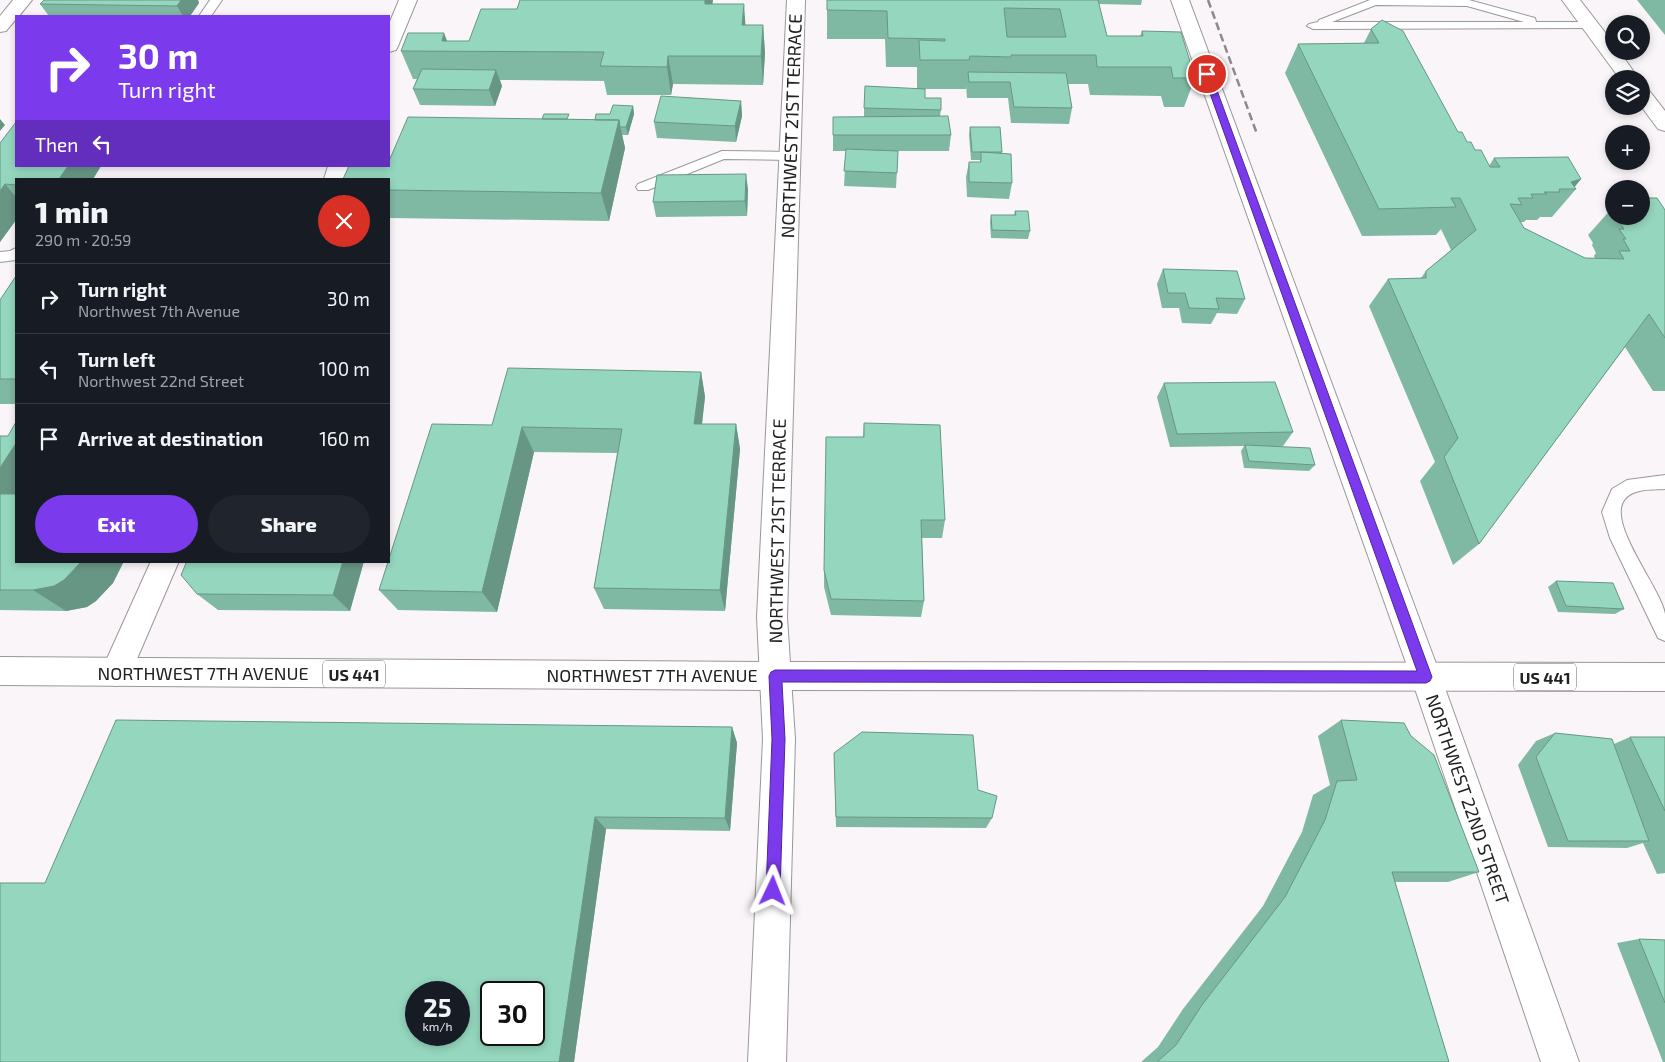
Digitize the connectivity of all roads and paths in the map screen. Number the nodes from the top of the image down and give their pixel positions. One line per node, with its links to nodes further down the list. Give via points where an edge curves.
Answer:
1 (23, 0): 10 (street)
2 (216, 0): 7 (lane)
3 (408, 0): 11 (street)
4 (796, 0): 15 (street, NORTHWEST 21ST TERRACE)
5 (1180, 0): 25 (street, NORTHWEST 22ND STREET)
6 (1571, 0): 9 (street)
7 (206, 15)
8 (1553, 26): 8 (lane, via 1322,26 1313,26 1375,2 1467,3); 9 (lane)
9 (1590, 26): 12 (street)
10 (0, 27)
11 (390, 44)
12 (1623, 70)
13 (1650, 105): 14 (street)
14 (1665, 125)
15 (790, 156): 16 (lane, via 722,155); 24 (street, NORTHWEST 21ST TERRACE, via 772,617)
16 (643, 187)
17 (15, 254): 18 (lane)
18 (0, 257)
19 (1665, 482): 21 (lane, via 1633,485 1618,494 1610,512 1619,538)
20 (164, 563): 23 (street)
21 (1665, 632)
22 (0, 671): 23 (street, NORTHWEST 7TH AVENUE / US 441)
23 (116, 672): 24 (street, NORTHWEST 7TH AVENUE / US 441)
24 (775, 676): 25 (street, NORTHWEST 7TH AVENUE / US 441); 27 (street, NORTHWEST 21ST TERRACE, via 778,739)
25 (1426, 677): 26 (street, NORTHWEST 7TH AVENUE / US 441); 28 (street, NORTHWEST 22ND STREET)
26 (1665, 677)
27 (767, 1062)
28 (1560, 1062)

